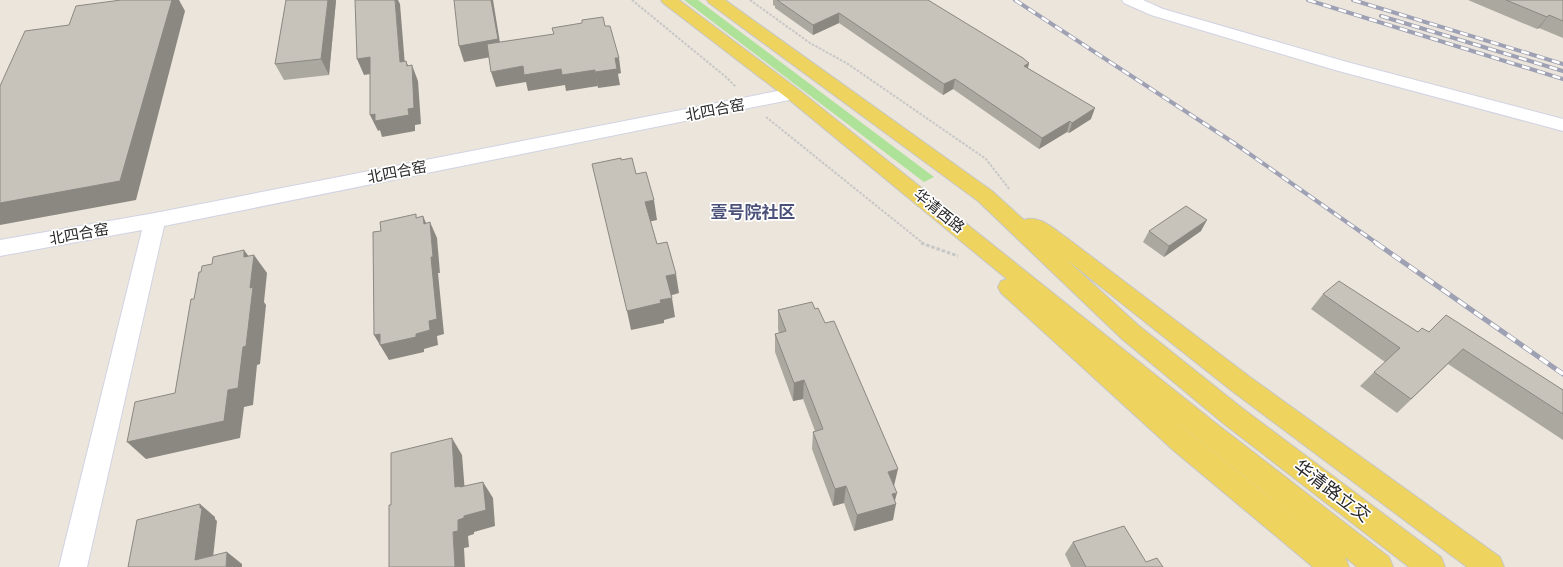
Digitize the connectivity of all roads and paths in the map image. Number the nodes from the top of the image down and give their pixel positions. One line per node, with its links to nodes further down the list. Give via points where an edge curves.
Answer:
1 (632, 0): 7 (path, via 726,77)
2 (668, 0): 6 (main road, 华清西路)
3 (715, 0): 10 (main road)
4 (750, 0): 9 (path, via 810,43 848,64 986,159)
5 (1130, 0): 8 (street, via 1157,12 1334,64)
6 (793, 94): 7 (street, 北四合窑); 12 (main road, 华清西路)
7 (752, 102): 11 (street, 北四合窑); 14 (path, via 776,126 921,243)
8 (1563, 125)
9 (1014, 194)
10 (985, 196): 19 (main road, 华清路立交, via 1130,332 1233,416); 20 (main road, via 1060,243 1241,384)
11 (155, 220): 13 (street, 北四合窑); 16 (street)
12 (952, 222): 14 (main road); 15 (main road, 华清西路)
13 (0, 248)
14 (990, 266): 17 (main road, via 1003,282 1182,442)
15 (1204, 429): 18 (main road, 华清路立交)
16 (73, 567)
17 (1335, 567)
18 (1379, 567)
19 (1430, 567)
20 (1490, 567)

